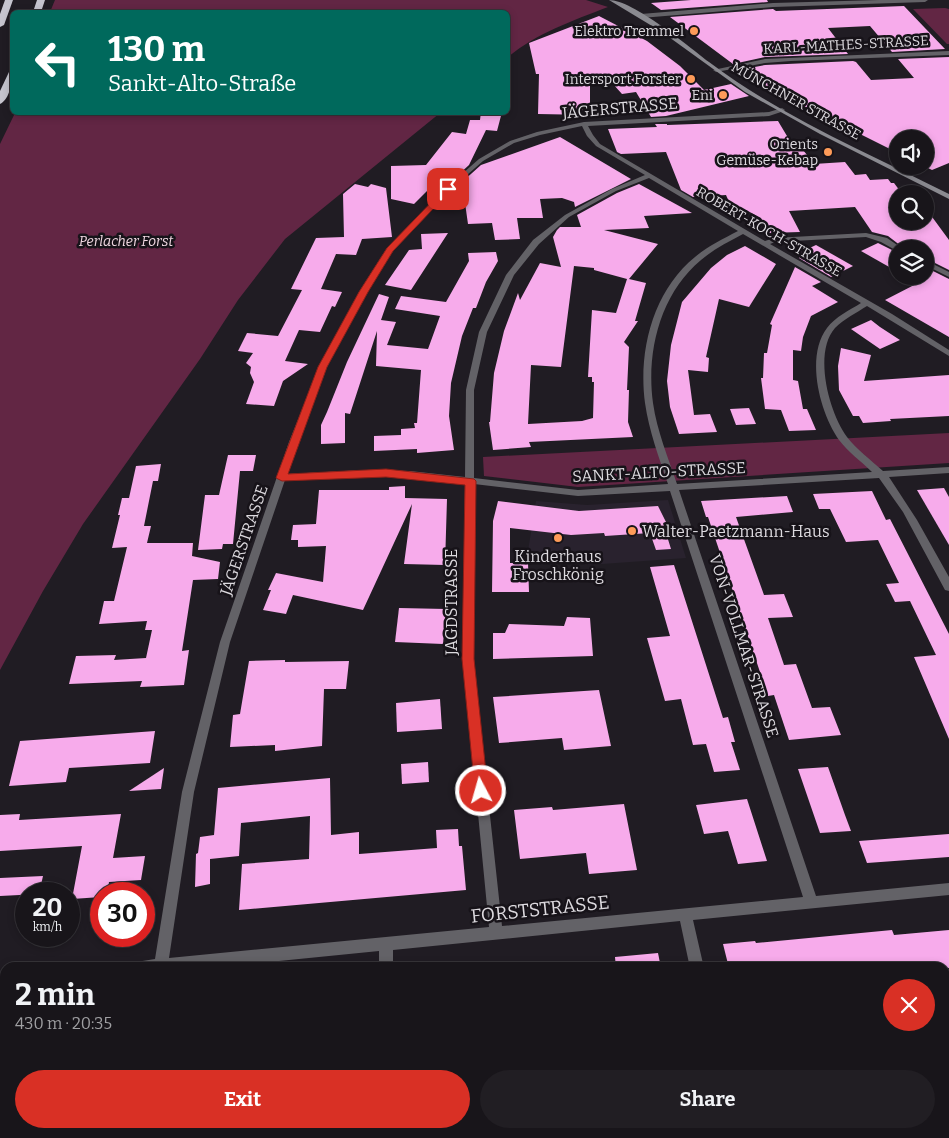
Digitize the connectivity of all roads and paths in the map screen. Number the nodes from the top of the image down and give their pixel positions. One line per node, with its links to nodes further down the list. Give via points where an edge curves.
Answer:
1 (10, 0): 6 (highway)
2 (612, 0): 5 (main road, MÜNCHNER STRASSE)
3 (925, 0): 4 (street)
4 (853, 1): 5 (street)
5 (641, 16): 8 (main road, MÜNCHNER STRASSE)
6 (0, 25)
7 (949, 53): 8 (street, KARL-MATHES-STRASSE, via 791,59)
8 (716, 70): 11 (main road, MÜNCHNER STRASSE)
9 (10, 78): 10 (highway)
10 (0, 101)
11 (782, 110): 12 (street, JÄGERSTRASSE, via 769,114); 14 (main road, MÜNCHNER STRASSE)
12 (584, 124): 13 (street, ROBERT-KOCH-STRASSE, via 598,145); 24 (street, JÄGERSTRASSE, via 512,142 481,160 448,189 390,250 363,292 323,367)
13 (649, 176): 15 (street, ROBERT-KOCH-STRASSE); 25 (street, JAGDSTRASSE, via 614,190 567,216 536,242 510,275 483,332 470,390)
14 (949, 197)
15 (743, 231): 17 (street, ROBERT-KOCH-STRASSE); 26 (street, VON-VOLLMAR-STRASSE, via 714,246 692,263 672,287 658,312 651,336 650,402)
16 (889, 243): 17 (street, via 866,236 774,240)
17 (764, 244): 20 (street, ROBERT-KOCH-STRASSE)
18 (934, 267): 19 (street)
19 (949, 276)
20 (868, 303): 21 (street, ROBERT-KOCH-STRASSE); 23 (street, via 830,330 822,350 820,374 831,416 842,438)
21 (949, 354)
22 (949, 470): 23 (street, SANKT-ALTO-STRASSE)
23 (881, 475): 26 (street, SANKT-ALTO-STRASSE); 27 (street, via 920,533)
24 (282, 478): 25 (street, SANKT-ALTO-STRASSE, via 386,473); 33 (street, JÄGERSTRASSE, via 225,642 206,714 188,792)
25 (470, 481): 26 (street, SANKT-ALTO-STRASSE, via 578,493); 31 (street, JAGDSTRASSE, via 468,659)
26 (674, 487): 29 (street, VON-VOLLMAR-STRASSE)
27 (949, 587)
28 (949, 889): 29 (street, FORSTSTRASSE)
29 (811, 902): 30 (street, FORSTSTRASSE)
30 (684, 914): 31 (street, FORSTSTRASSE); 36 (street)
31 (496, 932): 32 (street, FORSTSTRASSE)
32 (386, 943): 34 (street, FORSTSTRASSE); 35 (street)
33 (161, 962)
34 (192, 962)
35 (386, 962)
36 (696, 962)

